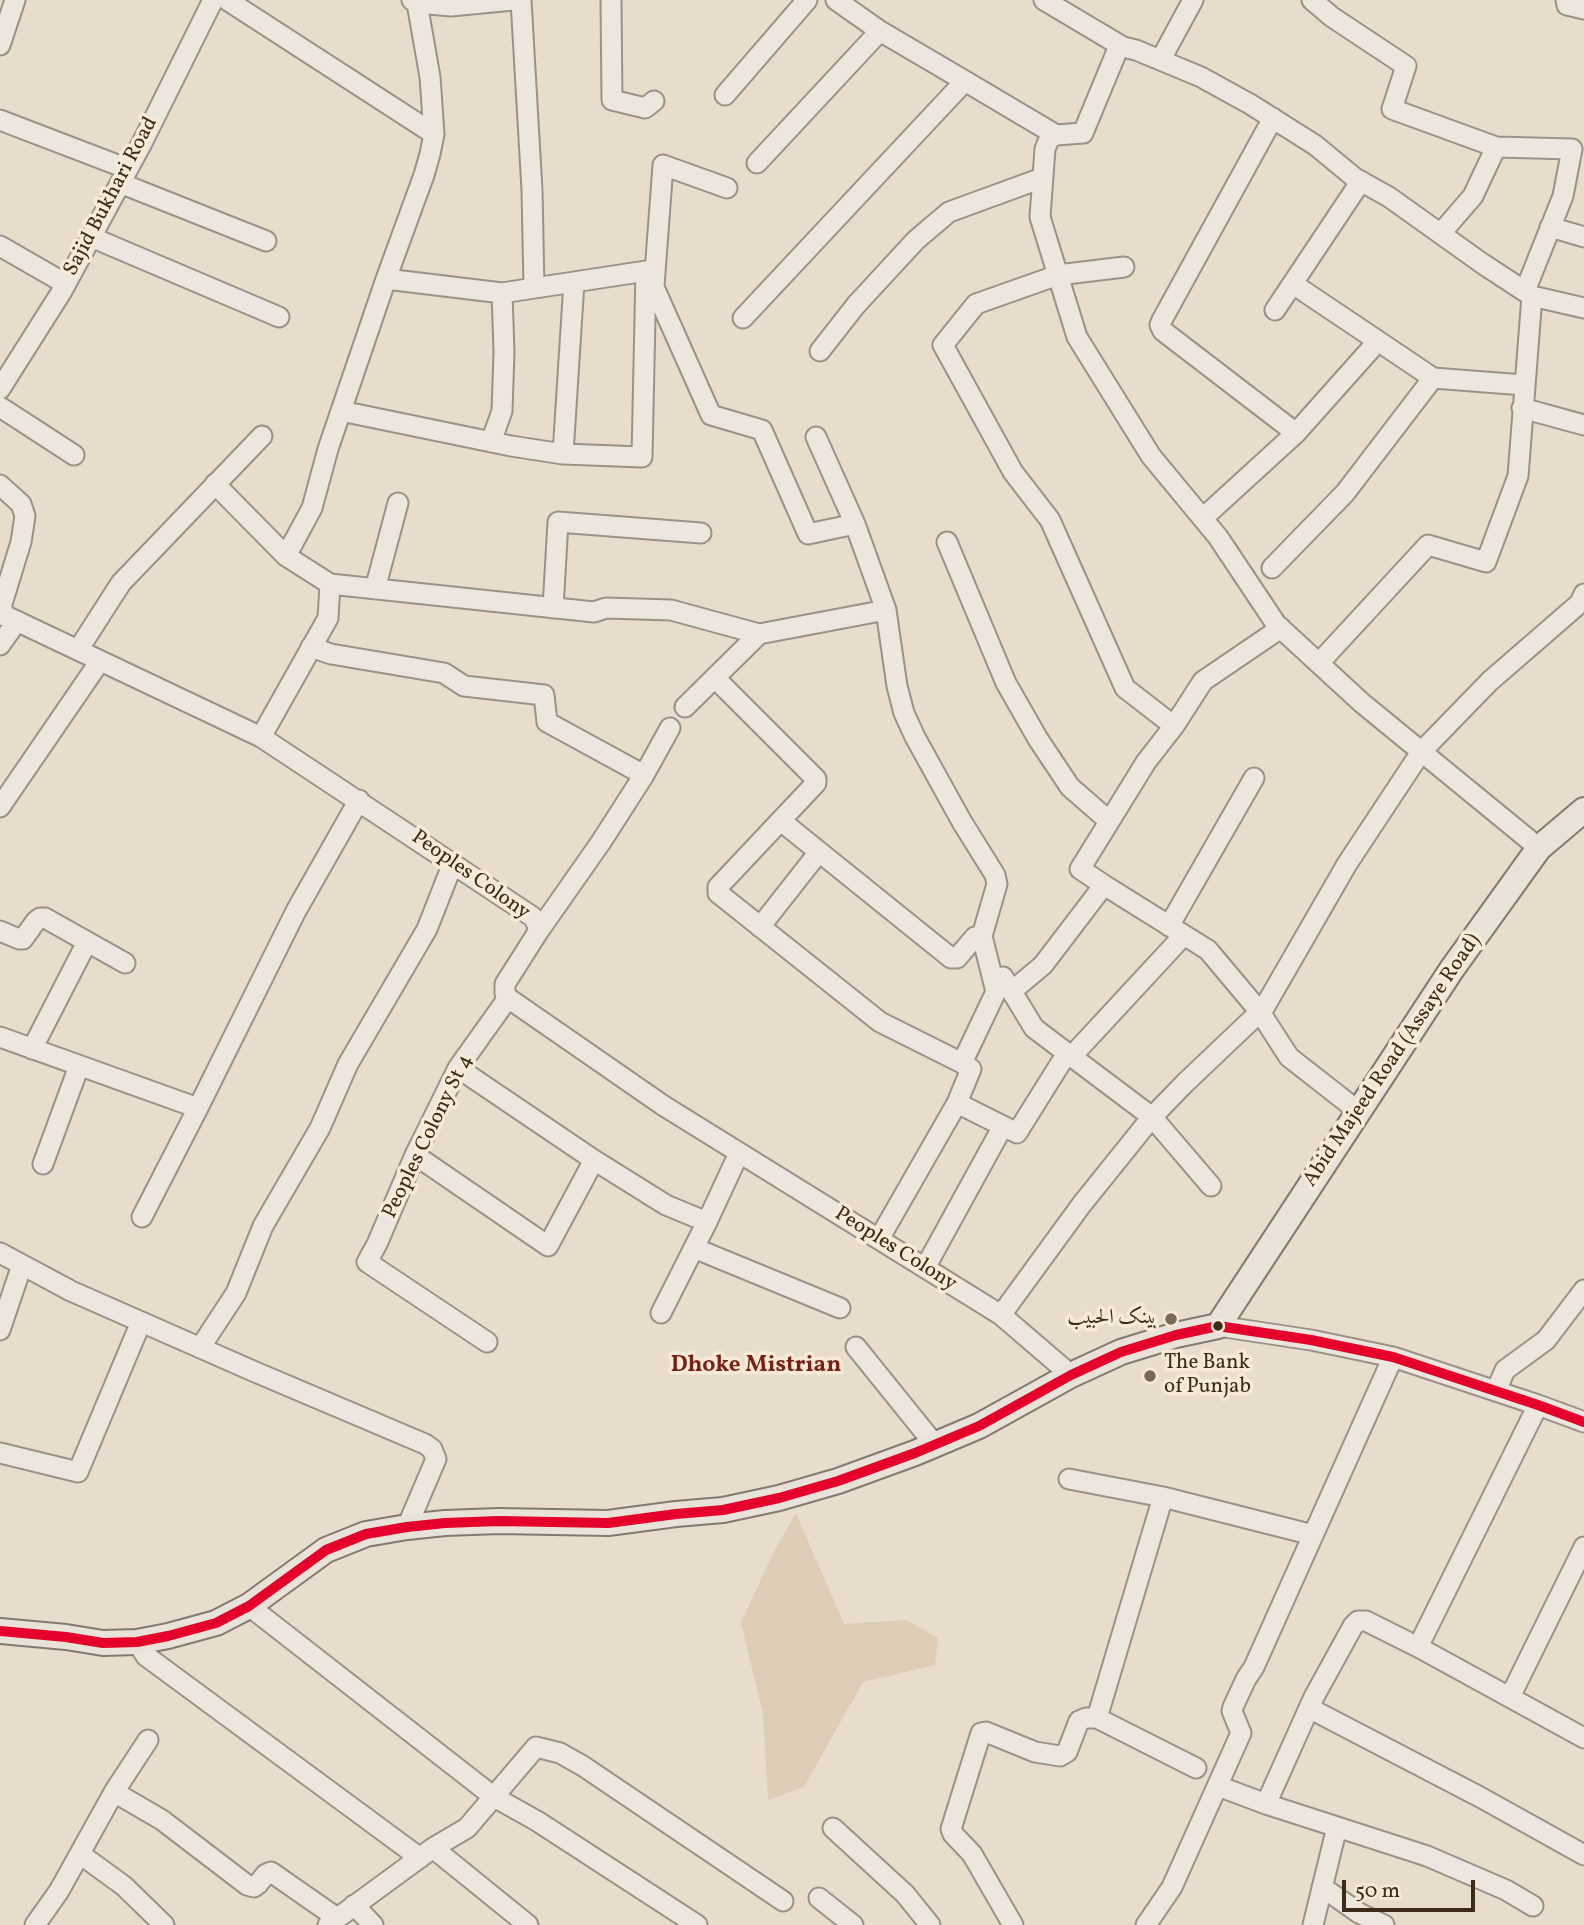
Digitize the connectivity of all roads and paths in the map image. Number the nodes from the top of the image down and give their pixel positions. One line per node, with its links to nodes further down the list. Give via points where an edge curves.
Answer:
1 (15, 0): 16 (street)
2 (213, 0): 29 (street, Sajid Bukhari Road)
3 (227, 0): 24 (street)
4 (513, 0): 13 (street, via 451,6)
5 (521, 0): 46 (street)
6 (611, 0): 21 (street, via 612,100 645,108)
7 (807, 0): 20 (street)
8 (836, 0): 15 (street)
9 (1044, 0): 17 (street)
10 (1193, 0): 18 (street)
11 (1312, 0): 26 (street, via 1405,66 1392,109)
12 (1566, 0): 14 (street, via 1567,5)
13 (414, 1): 24 (street, via 430,77)
14 (1584, 9)
15 (880, 31): 19 (street); 28 (street)
16 (0, 45)
17 (1124, 47): 18 (street); 25 (street, via 1117,51 1083,133)
18 (1161, 59): 22 (street)
19 (965, 81): 25 (street); 52 (street)
20 (725, 95)
21 (654, 101)
22 (1273, 118): 31 (street); 62 (street, via 1160,325)
23 (0, 120): 29 (street)
24 (434, 134): 41 (street)
25 (1056, 135): 30 (street, via 1045,149)
26 (1496, 147): 27 (street); 34 (street, via 1474,196)
27 (1578, 150): 33 (street)
28 (757, 163)
29 (124, 176): 35 (street, Sajid Bukhari Road); 37 (street)
30 (1042, 178): 40 (street, via 1040,217); 54 (street, via 949,212 916,240)
31 (1361, 181): 34 (street); 45 (street)
32 (727, 188): 42 (street, via 663,165)
33 (1550, 227): 36 (street); 48 (street)
34 (1441, 233): 48 (street)
35 (91, 237): 44 (street, Sajid Bukhari Road); 51 (street)
36 (1584, 237)
37 (266, 241)
38 (0, 246): 44 (street)
39 (1124, 267): 40 (street)
40 (1058, 275): 71 (street, via 1077,337 1151,456); 92 (street, via 976,304 943,345 1013,472 1050,520 1125,688)
41 (386, 279): 47 (street); 60 (street)
42 (650, 279): 43 (street); 66 (street, via 642,457); 72 (street, via 711,415 762,430 808,534)
43 (574, 282): 46 (street); 66 (street)
44 (66, 284): 57 (street, Sajid Bukhari Road)
45 (1293, 284): 50 (street); 53 (street)
46 (534, 288): 47 (street)
47 (502, 293): 65 (street, via 502,411)
48 (1529, 294): 49 (street); 56 (street)
49 (1584, 309)
50 (1275, 310)
51 (279, 317)
52 (743, 317)
53 (1378, 341): 55 (street); 62 (street)
54 (820, 351)
55 (1433, 378): 56 (street); 76 (street, via 1345,493)
56 (1524, 384): 59 (street)
57 (0, 389)
58 (0, 407): 67 (street)
59 (1522, 408): 61 (street); 89 (street, via 1518,476 1486,562 1428,545)
60 (341, 411): 65 (street); 75 (street, via 312,508)
61 (1584, 425)
62 (1296, 433): 71 (street)
63 (262, 436): 68 (street)
64 (816, 437): 72 (street)
65 (491, 442): 66 (street)
66 (563, 454)
67 (74, 455)
68 (215, 484): 75 (street); 87 (street, via 121,583)
69 (0, 485): 82 (street, via 21,504 25,516 2,604)
70 (398, 503): 78 (street)
71 (1203, 518): 83 (street)
72 (855, 524): 81 (street)
73 (701, 533): 80 (street, via 558,522)
74 (947, 542): 102 (street, via 1006,683 1038,739 1070,787)
75 (286, 556): 77 (street)
76 (1272, 568)
77 (330, 584): 78 (street); 86 (street, via 328,618)
78 (374, 589): 80 (street)
79 (1584, 594): 95 (street, via 1580,603 1490,681)
80 (553, 608): 84 (street, via 671,610)
81 (887, 610): 84 (street); 111 (street, via 904,713 995,875)
82 (8, 618): 85 (street); 87 (street, Peoples Colony)
83 (1281, 628): 89 (street); 92 (street, via 1203,681)
84 (759, 634): 90 (street)
85 (0, 645)
86 (311, 647): 94 (street); 96 (street, via 444,673 464,686 544,695 547,722)
87 (78, 650): 88 (street, Peoples Colony)
88 (100, 661): 94 (street, Peoples Colony); 99 (street)
89 (1319, 663): 95 (street)
90 (715, 678): 91 (street); 101 (street, via 816,779)
91 (685, 707)
92 (1174, 726): 102 (street)
93 (670, 728): 96 (street)
94 (261, 737): 98 (street, Peoples Colony)
95 (1422, 752): 103 (street); 116 (street, via 1347,864)
96 (644, 775): 110 (street)
97 (1254, 778): 108 (street)
98 (359, 800): 105 (street, Peoples Colony); 124 (street, via 296,911)
99 (0, 807)
100 (1584, 810): 103 (main road, Abid Majeed Road (Assaye Road))
101 (781, 821): 104 (street); 107 (street, via 717,890)
102 (1109, 821): 106 (street, via 1080,869)
103 (1539, 848): 125 (main road, Abid Majeed Road (Assaye Road), via 1452,968)
104 (819, 852): 107 (street); 111 (street, via 950,958 957,958 975,937)
105 (453, 863): 110 (street, Peoples Colony, via 533,917); 149 (street, via 427,929 348,1064 320,1128 263,1226 236,1293)
106 (1104, 885): 108 (street); 114 (street, via 1043,965)
107 (760, 927): 120 (street, via 880,1022)
108 (1177, 930): 116 (street, via 1208,950); 119 (street)
109 (0, 931): 112 (street, via 23,939 36,921 45,918)
110 (538, 932): 115 (street, Peoples Colony, via 505,984)
111 (982, 936): 114 (street)
112 (87, 942): 113 (street); 118 (street)
113 (125, 963)
114 (1004, 992): 119 (street, via 1034,1028); 120 (street)
115 (508, 998): 122 (street, Peoples Colony St 4); 128 (street, Peoples Colony)
116 (1260, 1012): 125 (street, via 1289,1057); 126 (street)
117 (0, 1039): 118 (street)
118 (32, 1049): 121 (street)
119 (1069, 1055): 126 (street); 127 (street, via 1017,1133)
120 (962, 1063): 123 (street, via 971,1069)
121 (79, 1066): 124 (street); 131 (street)
122 (458, 1068): 129 (street, Peoples Colony St 4); 130 (street)
123 (957, 1103): 127 (street); 135 (street)
124 (198, 1108): 133 (street)
125 (1358, 1111): 145 (main road, Abid Majeed Road (Assaye Road))
126 (1152, 1117): 132 (street); 143 (street)
127 (1003, 1126): 139 (street)
128 (739, 1153): 134 (street); 135 (street, Peoples Colony)
129 (415, 1156): 130 (street, via 548,1246); 147 (street, Peoples Colony St 4, via 367,1262)
130 (594, 1160): 134 (street, via 666,1205)
131 (43, 1164)
132 (1211, 1186)
133 (142, 1217)
134 (707, 1222): 136 (street)
135 (879, 1240): 139 (street, Peoples Colony)
136 (694, 1248): 141 (street); 142 (street)
137 (0, 1253): 138 (street)
138 (23, 1265): 144 (street); 146 (street)
139 (925, 1268): 143 (street, Peoples Colony)
140 (1584, 1290): 152 (street, via 1546,1340 1505,1370)
141 (840, 1308)
142 (662, 1313)
143 (1001, 1315): 151 (street, Peoples Colony)
144 (141, 1322): 149 (street); 156 (street, via 78,1472)
145 (1218, 1326): 150 (street); 151 (main road, via 1121,1352)
146 (0, 1330)
147 (487, 1342)
148 (856, 1347): 155 (street)
149 (200, 1348): 159 (street, via 432,1449 436,1459)
150 (1393, 1357): 152 (street); 160 (street)
151 (1071, 1375): 155 (main road)
152 (1496, 1391): 153 (street)
153 (1538, 1405): 154 (street); 165 (street)
154 (1584, 1422)
155 (935, 1445): 159 (main road, via 838,1481 723,1510 608,1523 499,1521)
156 (0, 1453)
157 (1069, 1479): 158 (street)
158 (1163, 1497): 160 (street); 168 (street)
159 (407, 1527): 162 (main road, via 366,1534 326,1550)
160 (1313, 1535): 172 (street, via 1233,1707 1241,1733)
161 (1584, 1547): 166 (street)
162 (249, 1606): 164 (main road, via 216,1623); 174 (street)
163 (0, 1631): 164 (main road, via 103,1643)
164 (137, 1642): 179 (street, via 146,1656)
165 (1418, 1647): 166 (street); 167 (street, via 1358,1621)
166 (1510, 1697): 169 (street)
167 (1309, 1707): 175 (street); 180 (street)
168 (1097, 1718): 171 (street); 194 (street, via 1079,1721 1068,1752 1060,1756 1035,1752 986,1732 978,1737 951,1829 972,1854)
169 (1584, 1738)
170 (148, 1740): 173 (street)
171 (1196, 1768)
172 (1217, 1786): 175 (street); 195 (street, via 1172,1887)
173 (114, 1792): 178 (street); 186 (street, via 162,1820 247,1885 254,1887 271,1872)
174 (494, 1797): 179 (street, via 467,1828); 183 (street, via 536,1747 560,1753); 191 (street)
175 (1266, 1804): 176 (street)
176 (1337, 1827): 181 (street); 185 (street, via 1427,1856)
177 (833, 1828): 193 (street, via 905,1894)
178 (80, 1854): 187 (street); 188 (street, via 124,1886)
179 (426, 1854): 184 (street); 190 (street)
180 (1584, 1855)
181 (1322, 1887): 196 (street); 197 (street)
182 (819, 1898): 192 (street)
183 (783, 1901)
184 (355, 1905): 186 (street); 189 (street)
185 (1533, 1906)
186 (332, 1922)
187 (35, 1925)
188 (164, 1925)
189 (373, 1925)
190 (527, 1925)
191 (697, 1925)
192 (853, 1925)
193 (930, 1925)
194 (1013, 1925)
195 (1146, 1925)
196 (1313, 1925)
197 (1384, 1925)

